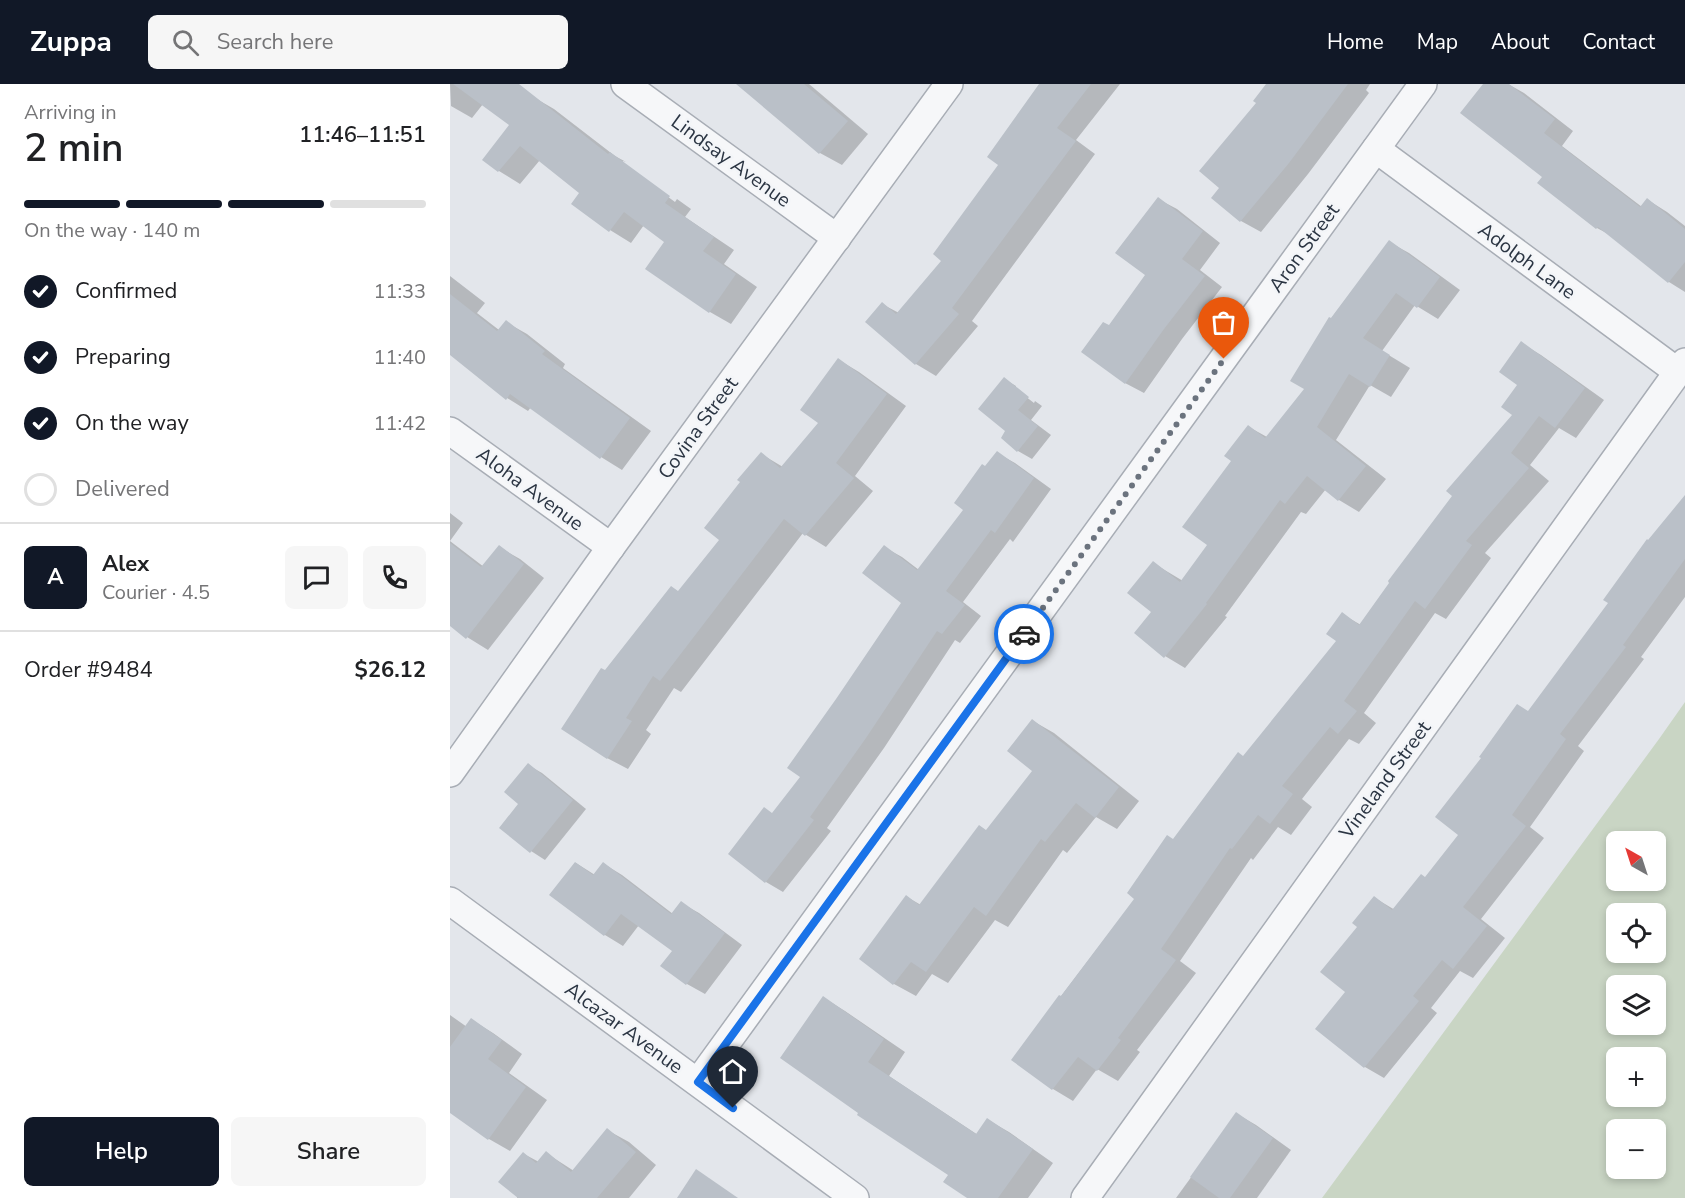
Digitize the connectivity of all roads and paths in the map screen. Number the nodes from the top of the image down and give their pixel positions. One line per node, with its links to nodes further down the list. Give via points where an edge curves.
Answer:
1 (625, 84): 5 (street, Lindsay Avenue)
2 (949, 84): 5 (street, Covina Street)
3 (1423, 84): 4 (street, Aron Street)
4 (1376, 150): 6 (street, Adolph Lane); 11 (street, Aron Street)
5 (837, 238): 8 (street, Covina Street)
6 (1682, 367): 13 (street, Vineland Street)
7 (450, 431): 8 (street, Aloha Avenue)
8 (610, 547): 9 (street, Covina Street)
9 (450, 773)
10 (450, 901): 11 (street, Alcazar Avenue)
11 (698, 1082): 12 (street, Alcazar Avenue)
12 (855, 1198)
13 (1085, 1198)

